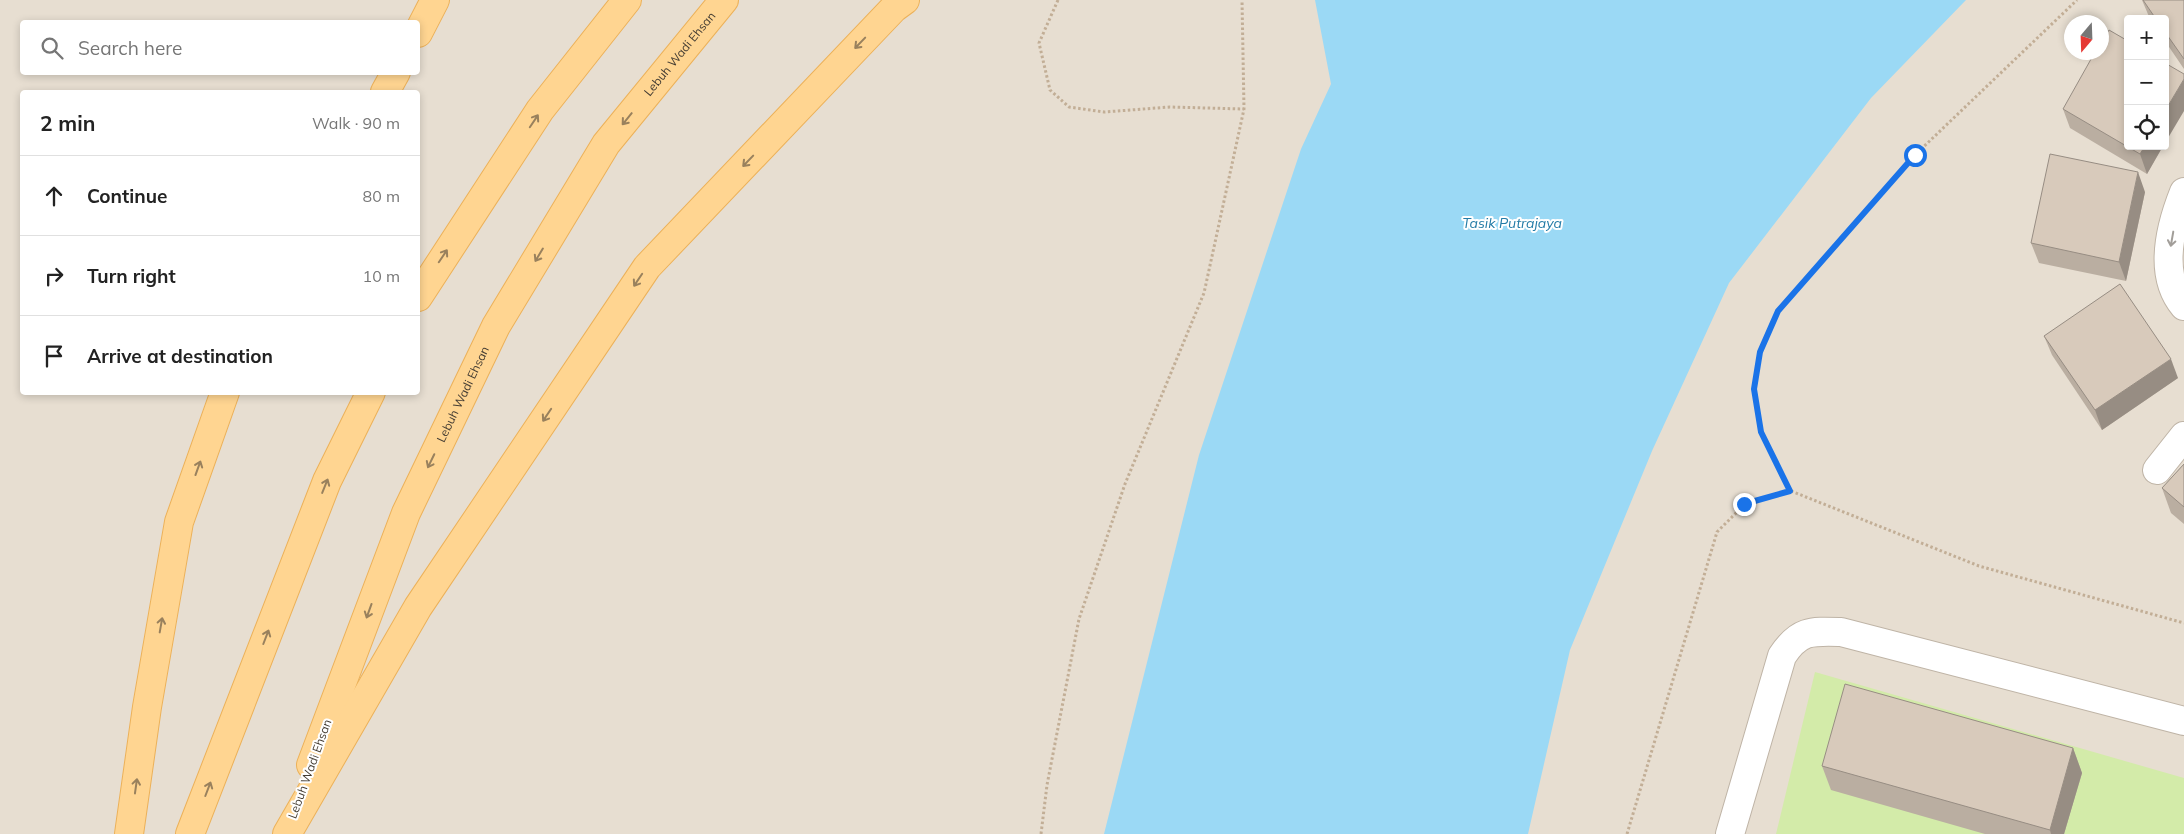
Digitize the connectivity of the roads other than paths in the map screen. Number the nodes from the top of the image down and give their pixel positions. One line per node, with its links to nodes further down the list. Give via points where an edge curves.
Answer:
1 (435, 0): 5 (main road)
2 (626, 0): 9 (main road, one-way to 2, via 540,110)
3 (724, 0): 18 (main road, Lebuh Wadi Ehsan, one-way to 18, via 606,144 496,326 406,513)
4 (900, 4): 18 (main road, one-way to 18, via 646,267 418,607)
5 (420, 29)
6 (394, 75): 7 (main road)
7 (386, 90)
8 (2184, 192): 10 (street, one-way to 10, via 2171,239 2168,267 2174,295)
9 (420, 294)
10 (2184, 306)
11 (224, 395): 16 (main road, one-way to 11, via 179,522)
12 (369, 395): 17 (main road, one-way to 12, via 327,481)
13 (2184, 436): 14 (street)
14 (2157, 470)
15 (2184, 721): 19 (street, via 1841,632 1811,631 1790,644 1782,656)
16 (129, 834)
17 (190, 834)
18 (286, 834)
19 (1730, 834)

